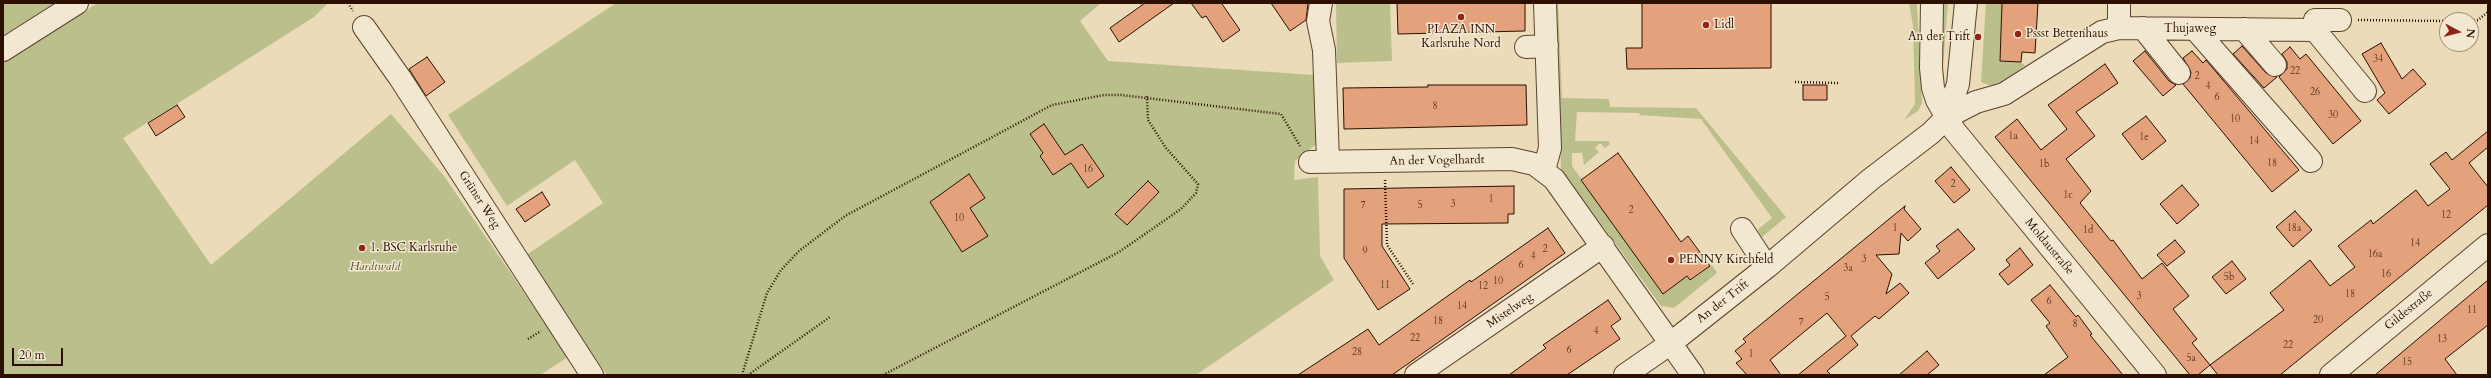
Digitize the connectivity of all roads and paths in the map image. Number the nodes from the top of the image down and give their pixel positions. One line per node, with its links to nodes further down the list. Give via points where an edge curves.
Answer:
1 (77, 3): 17 (street)
2 (1321, 3): 25 (street, via 1318,21 1324,50)
3 (1545, 3): 28 (street, via 1537,47 1550,148)
4 (1932, 3): 24 (street, Moldaustraße, via 1933,88)
5 (1966, 3): 24 (street, via 1958,84)
6 (2119, 3): 12 (street)
7 (2488, 12): 8 (path)
8 (2479, 19)
9 (2340, 20): 10 (path); 16 (street, via 2315,20)
10 (2439, 21)
11 (364, 27): 36 (street, Grüner Weg, via 400,78)
12 (2119, 28): 13 (street, Thujaweg); 24 (street, Thujaweg, via 2102,32 2004,94 1976,102)
13 (2142, 28): 14 (street, Thujaweg); 19 (street)
14 (2195, 29): 15 (street, Thujaweg); 26 (street)
15 (2244, 29): 16 (street, Thujaweg); 18 (street)
16 (2315, 30): 22 (street)
17 (3, 50)
18 (2275, 65)
19 (2178, 72)
20 (1794, 82): 21 (path)
21 (1838, 83)
22 (2366, 91)
23 (1147, 96): 25 (path, via 1281,114); 37 (path, via 1104,95 1052,105 845,216 799,251 781,270 767,293); 39 (path, via 1148,120 1166,148 1198,184 1196,194 1181,209 1119,252)
24 (1947, 117): 32 (street, An der Trift, via 1931,133); 43 (street, Moldaustraße, via 1962,142 1986,172)
25 (1319, 161): 27 (street, An der Vogelhardt)
26 (2311, 161)
27 (1384, 162): 28 (street, An der Vogelhardt, via 1512,159 1534,164); 33 (path, via 1387,245)
28 (1544, 170): 30 (street, An der Vogelhardt, via 1554,179)
29 (1742, 230): 32 (street)
30 (1603, 246): 35 (street, An der Vogelhardt); 40 (street, Mistelweg)
31 (2488, 246): 44 (street, Gildestraße)
32 (1767, 267): 35 (street, An der Trift)
33 (1413, 284)
34 (830, 317): 38 (path)
35 (1671, 343): 41 (street, An der Trift); 42 (street, An der Vogelhardt)
36 (592, 375)
37 (742, 375)
38 (748, 375)
39 (883, 375)
40 (1416, 375)
41 (1625, 375)
42 (1693, 375)
43 (2155, 375)
44 (2331, 375)

